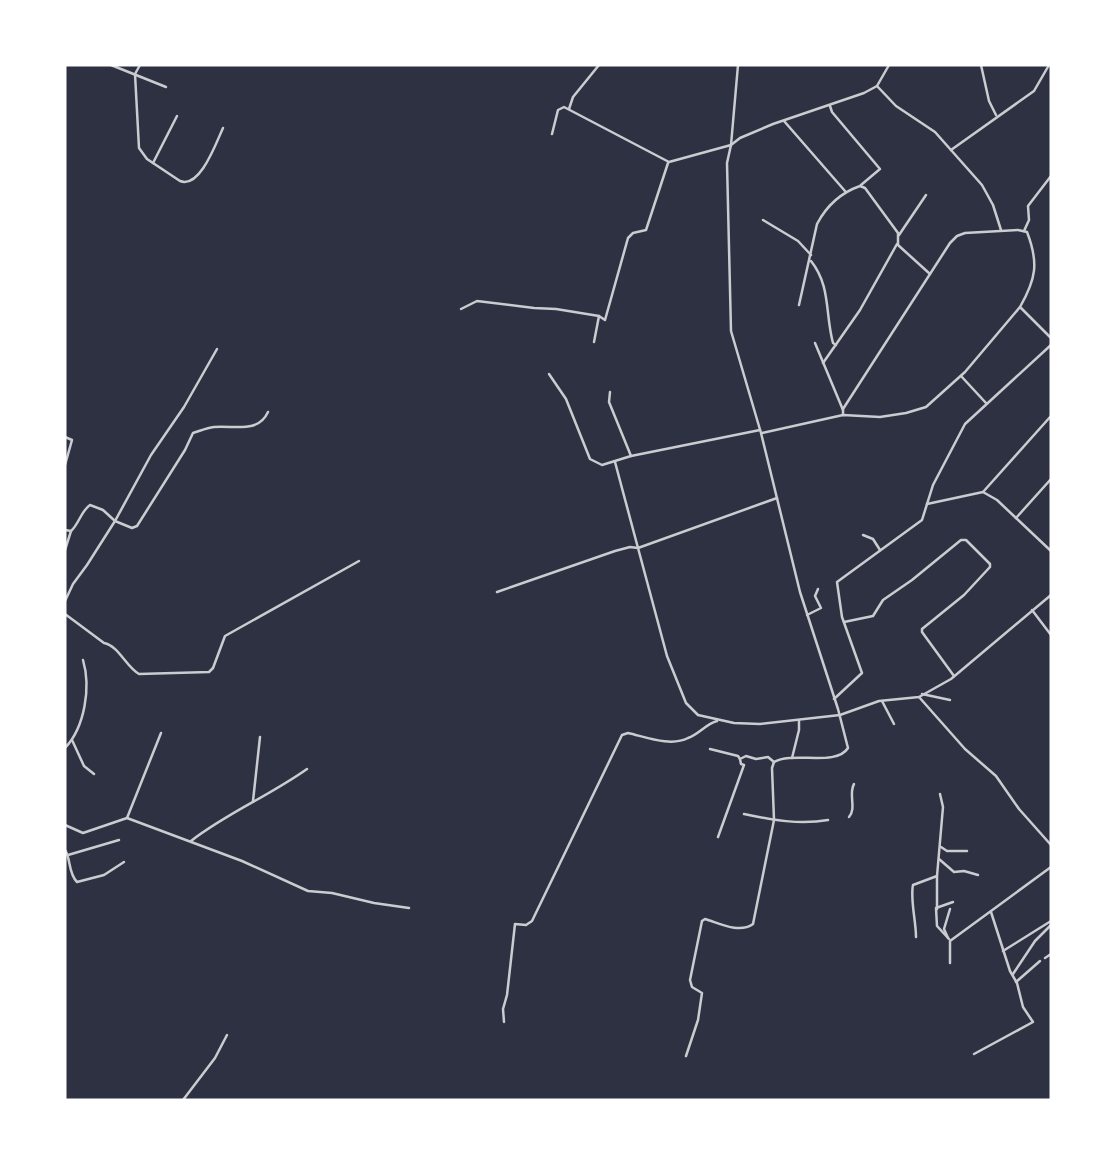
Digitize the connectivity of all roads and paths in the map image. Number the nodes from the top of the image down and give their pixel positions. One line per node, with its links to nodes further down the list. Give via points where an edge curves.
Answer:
1 (111, 65): 8 (street)
2 (140, 65): 8 (street)
3 (599, 65): 12 (street)
4 (738, 65): 18 (street)
5 (889, 65): 9 (street)
6 (981, 65): 14 (street)
7 (1049, 65): 14 (street, via 1034,90)
8 (135, 74): 10 (street); 21 (street, via 139,148)
9 (877, 86): 11 (street); 19 (street)
10 (166, 87)
11 (830, 106): 15 (street); 23 (street, via 880,169)
12 (569, 108): 17 (street, via 559,108); 20 (street)
13 (177, 116): 21 (street)
14 (997, 116): 19 (street)
15 (784, 121): 18 (street); 24 (street)
16 (223, 128): 21 (street, via 192,182 180,181)
17 (552, 134)
18 (732, 145): 20 (street); 51 (street, via 727,163 731,331)
19 (951, 150): 27 (street, via 987,194)
20 (668, 162): 36 (street, via 646,230 628,238 605,320)
21 (153, 163)
22 (1051, 176): 28 (street, via 1028,206 1030,220)
23 (860, 186): 24 (street); 29 (street)
24 (845, 191): 31 (street, via 822,215)
25 (926, 195): 29 (street)
26 (763, 220): 31 (street, via 798,241)
27 (1001, 230): 28 (street); 32 (street, via 957,236)
28 (1024, 231): 34 (street, via 1036,268)
29 (899, 236): 30 (street)
30 (897, 243): 32 (street); 40 (street)
31 (811, 257): 33 (street); 40 (street, via 828,296 829,330)
32 (930, 274): 49 (street)
33 (799, 305)
34 (1020, 307): 37 (street); 45 (street)
35 (460, 309): 36 (street, via 477,301)
36 (599, 316): 38 (street)
37 (1051, 338)
38 (594, 342)
39 (815, 343): 43 (street)
40 (836, 345): 43 (street)
41 (1051, 345): 47 (street)
42 (217, 349): 61 (street)
43 (823, 363): 49 (street)
44 (549, 374): 54 (street, via 566,399 590,459 602,465)
45 (961, 376): 47 (street); 49 (street, via 917,410 880,417)
46 (610, 392): 53 (street, via 609,402)
47 (986, 403): 59 (street, via 965,424)
48 (268, 412): 61 (street, via 264,421 248,427 210,427 192,433 137,526)
49 (843, 412): 51 (street)
50 (1051, 416): 57 (street)
51 (761, 431): 53 (street); 58 (street)
52 (65, 437): 55 (street, via 72,440)
53 (631, 456): 54 (street)
54 (614, 461): 67 (street)
55 (65, 466)
56 (1051, 479): 60 (street)
57 (983, 492): 59 (street); 60 (street)
58 (777, 498): 67 (street); 78 (street)
59 (927, 504): 69 (street, via 918,524)
60 (1016, 518): 66 (street)
61 (115, 521): 63 (street, via 90,505); 75 (street)
62 (65, 530): 63 (street)
63 (71, 531): 68 (street)
64 (863, 535): 69 (street, via 873,539)
65 (1051, 541): 66 (street)
66 (1046, 546): 70 (street)
67 (638, 548): 73 (street, via 615,551); 89 (street, via 667,656 686,703 698,715)
68 (65, 550)
69 (880, 550): 79 (street, via 837,582)
70 (1051, 551)
71 (359, 562): 77 (street, via 225,636 209,672 139,674 110,644)
72 (818, 589): 78 (street, via 821,608)
73 (497, 593)
74 (1051, 595): 76 (street)
75 (65, 601)
76 (1032, 610): 80 (street); 82 (street)
77 (65, 614)
78 (807, 615): 84 (street)
79 (844, 622): 82 (street, via 873,616 883,600 966,540 990,567 922,629); 84 (street, via 862,673)
80 (1051, 635)
81 (83, 660): 93 (street, via 86,690)
82 (955, 677): 83 (street)
83 (920, 696): 85 (street); 86 (street); 113 (street, via 965,749 996,776)
84 (834, 699): 87 (street)
85 (950, 700)
86 (882, 701): 87 (street); 90 (street)
87 (840, 715): 88 (street); 96 (street, via 846,752)
88 (799, 719): 89 (street, via 760,724); 96 (street)
89 (719, 721): 138 (street, via 678,742 621,735 532,921 515,924)
90 (894, 724)
91 (161, 733): 106 (street)
92 (260, 737): 103 (street)
93 (72, 740): 94 (street); 100 (street, via 84,766)
94 (65, 748)
95 (710, 750): 97 (street)
96 (792, 758): 98 (street)
97 (740, 759): 98 (street, via 768,757); 110 (street, via 744,765)
98 (774, 762): 107 (street)
99 (307, 769): 103 (street)
100 (94, 774)
101 (854, 784): 105 (street)
102 (940, 794): 114 (street)
103 (253, 801): 112 (street)
104 (744, 814): 107 (street)
105 (849, 817)
106 (127, 818): 109 (street, via 83,833); 112 (street)
107 (774, 820): 108 (street); 141 (street, via 753,924 747,928 702,922 690,980 702,993)
108 (828, 820)
109 (65, 825)
110 (718, 837)
111 (119, 840): 117 (street)
112 (191, 841): 124 (street, via 308,891)
113 (1051, 845)
114 (940, 846): 116 (street, via 947,851); 118 (street)
115 (65, 850): 117 (street)
116 (967, 851)
117 (68, 855): 119 (street, via 77,882 104,875)
118 (939, 859): 121 (street, via 954,872); 122 (street)
119 (124, 862)
120 (1051, 867): 127 (street)
121 (978, 874)
122 (937, 876): 125 (street); 129 (street, via 913,885)
123 (953, 902): 125 (street)
124 (410, 908)
125 (937, 909): 130 (street, via 937,926)
126 (950, 909): 130 (street, via 944,929)
127 (991, 912): 130 (street); 131 (street)
128 (1051, 923): 131 (street); 136 (street)
129 (916, 937)
130 (949, 940): 135 (street)
131 (1003, 951): 136 (street)
132 (1051, 954): 133 (street)
133 (1045, 958)
134 (1040, 961): 137 (street)
135 (950, 963)
136 (1012, 975): 137 (street)
137 (1016, 982): 140 (street, via 1033,1022)
138 (504, 1022)
139 (227, 1035): 142 (street)
140 (974, 1054)
141 (686, 1056)
142 (183, 1100)

